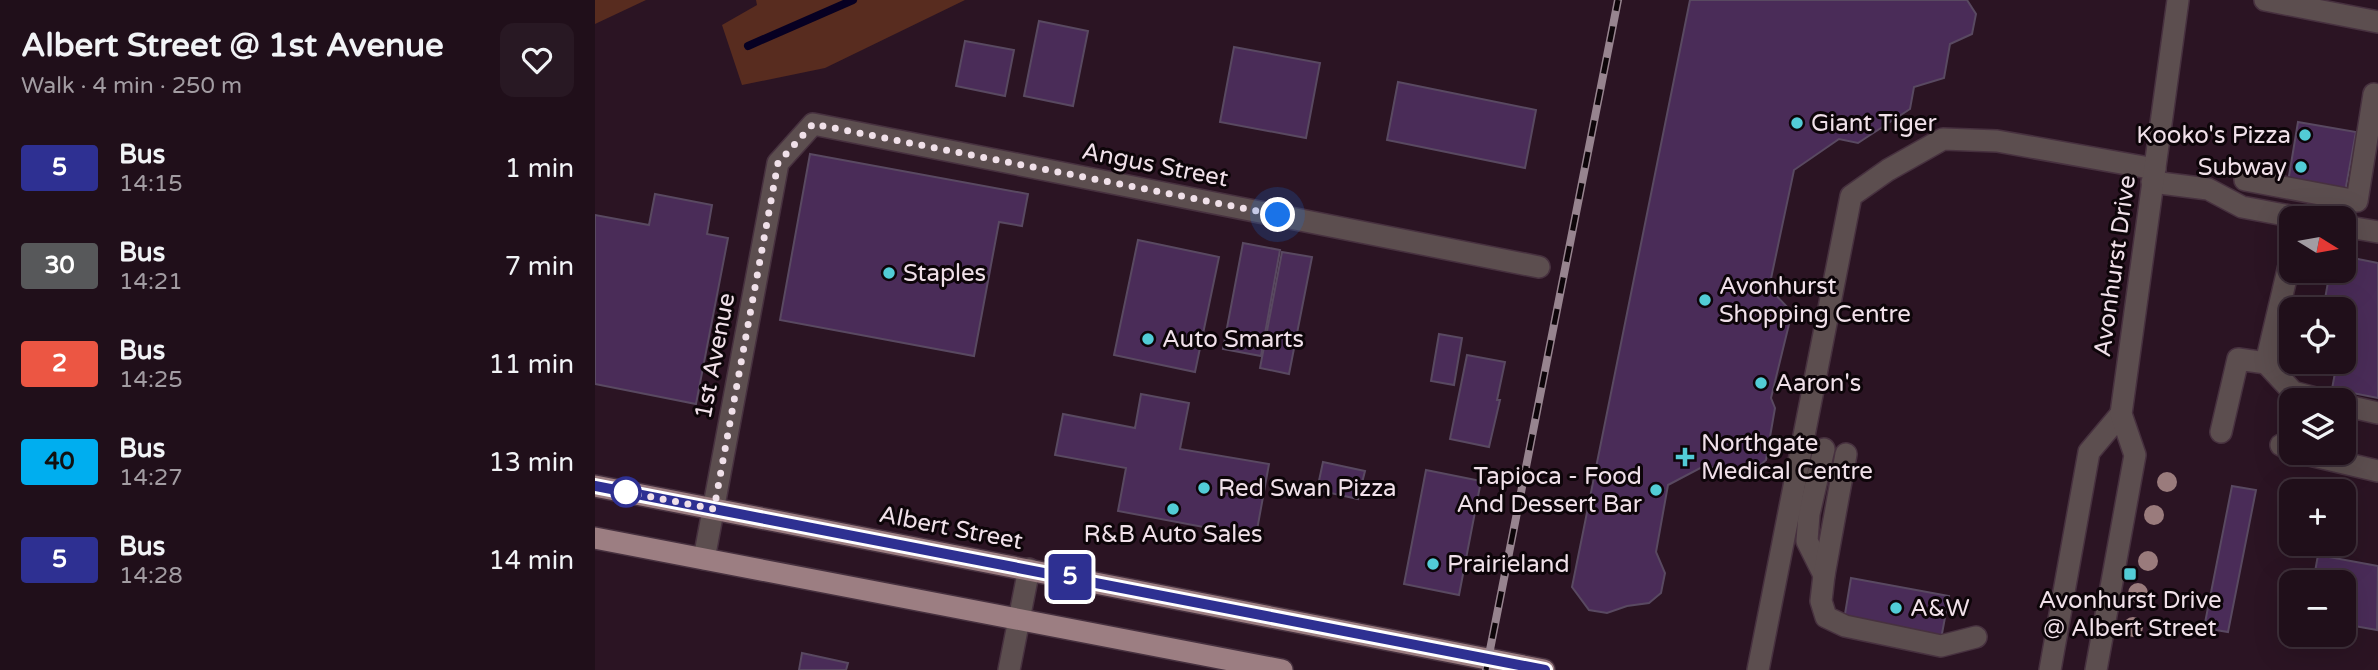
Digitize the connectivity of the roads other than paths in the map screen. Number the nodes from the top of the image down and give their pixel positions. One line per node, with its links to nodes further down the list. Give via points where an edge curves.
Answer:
1 (2178, 0): 6 (street, Avonhurst Drive)
2 (2265, 0): 3 (street)
3 (2378, 22)
4 (2374, 94): 7 (street, via 2357,201)
5 (778, 163): 11 (street, Angus Street, via 813,124); 24 (street, 1st Avenue)
6 (2154, 176): 8 (street, via 2208,189 2242,207); 17 (street, Avonhurst Drive); 34 (street, via 1997,141 1943,139 1851,196)
7 (2245, 180)
8 (2279, 214)
9 (2356, 228): 10 (street)
10 (2378, 232)
11 (1539, 267)
12 (2285, 284): 13 (street)
13 (2266, 363): 14 (street); 18 (street, via 2238,359)
14 (2289, 388)
15 (2356, 408): 16 (street)
16 (2378, 413)
17 (2121, 414): 35 (street, via 2089,452); 36 (street, Avonhurst Drive, via 2136,455)
18 (2221, 432)
19 (1823, 449): 28 (street, via 1807,541)
20 (1846, 454): 28 (street)
21 (2352, 465): 22 (street)
22 (2378, 471)
23 (595, 486): 24 (main road, Albert Street)
24 (714, 509): 26 (street, 1st Avenue); 27 (main road, Albert Street)
25 (595, 538): 26 (main road)
26 (704, 559): 29 (main road)
27 (1029, 569): 29 (street); 33 (main road, Albert Street)
28 (1824, 575): 30 (street, via 1821,601 1826,617 1845,626 1941,646)
29 (1019, 619): 31 (street); 32 (main road)
30 (1976, 637)
31 (1009, 670)
32 (1282, 670)
33 (1545, 670)
34 (1758, 670)
35 (2050, 670)
36 (2096, 670)

